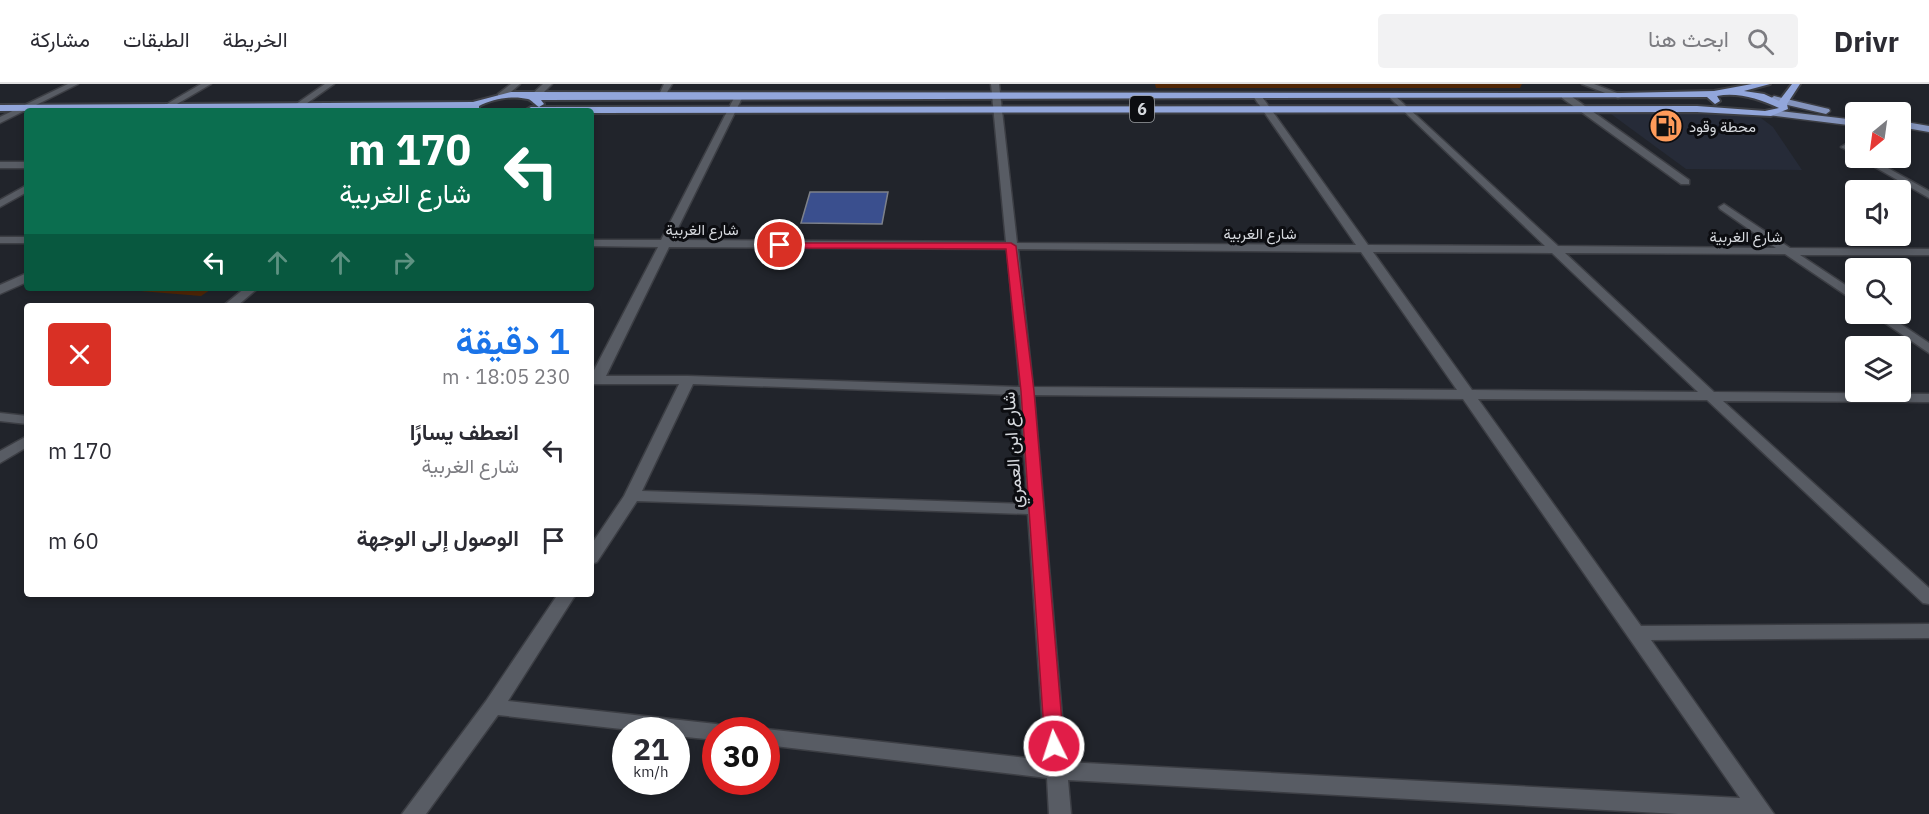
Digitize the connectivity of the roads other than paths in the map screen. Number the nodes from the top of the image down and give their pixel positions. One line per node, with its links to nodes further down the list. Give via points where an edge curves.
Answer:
1 (74, 84): 23 (street)
2 (207, 84): 26 (street)
3 (330, 84): 27 (street)
4 (516, 84): 13 (street)
5 (548, 84): 18 (street)
6 (668, 84): 19 (street)
7 (995, 84): 22 (street, شارع ابن العمري)
8 (1586, 84): 17 (street)
9 (1766, 84): 11 (highway)
10 (1796, 84): 20 (highway)
11 (1730, 92): 12 (highway, 6); 20 (highway, 6)
12 (1714, 94): 17 (highway, 6); 35 (highway, 6, via 1711,98 1718,103)
13 (501, 96): 18 (highway); 29 (highway)
14 (739, 96): 19 (highway, 6); 22 (highway, 6); 33 (street)
15 (1393, 96): 16 (highway, 6); 21 (highway, 6); 31 (street)
16 (1565, 96): 17 (highway, 6); 32 (street)
17 (1621, 96)
18 (534, 97): 19 (highway, 6); 30 (highway, via 540,103)
19 (660, 97)
20 (1780, 101): 36 (highway, via 1784,110); 37 (main road)
21 (1261, 102): 22 (highway, 6); 22 (highway, 6); 31 (highway, 6); 55 (street)
22 (996, 103): 33 (highway, 6); 54 (street, شارع ابن العمري)
23 (25, 107): 24 (highway); 25 (highway); 38 (street)
24 (0, 108)
25 (94, 108)
26 (165, 108)
27 (295, 108)
28 (417, 108): 29 (highway)
29 (475, 108)
30 (534, 108)
31 (1406, 108): 32 (highway, 6); 56 (street)
32 (1583, 109): 35 (highway, 6); 45 (street)
33 (732, 110): 34 (highway, 6); 53 (street)
34 (594, 111)
35 (1753, 112): 36 (highway, 6)
36 (1771, 113): 39 (main road)
37 (1845, 115)
38 (0, 120)
39 (1845, 122)
40 (1911, 127): 41 (main road)
41 (1929, 129)
42 (0, 165): 43 (street)
43 (24, 165)
44 (1882, 168): 47 (street)
45 (1685, 182)
46 (24, 190): 48 (street)
47 (1929, 195)
48 (0, 204)
49 (1724, 207): 57 (street)
50 (0, 240): 51 (street)
51 (24, 240)
52 (594, 243): 53 (street, شارع الغربية)
53 (665, 244): 54 (street, شارع الغربية); 66 (street)
54 (1011, 246): 55 (street, شارع الغربية); 68 (street, شارع ابن العمري)
55 (1362, 249): 56 (street, شارع الغربية); 69 (street)
56 (1556, 250): 57 (street, شارع الغربية); 70 (street)
57 (1786, 251): 58 (street, شارع الغربية); 62 (street)
58 (1929, 252)
59 (24, 278): 60 (street)
60 (0, 290)
61 (248, 291): 63 (street)
62 (1845, 291)
63 (233, 303)
64 (1893, 324): 65 (street)
65 (1929, 349)
66 (594, 380): 67 (street)
67 (688, 380): 68 (street); 76 (street)
68 (1027, 391): 69 (street); 77 (street, شارع ابن العمري)
69 (1466, 394): 70 (street); 82 (street)
70 (1710, 396): 71 (street); 80 (street)
71 (1929, 398)
72 (0, 417): 73 (street)
73 (24, 420)
74 (24, 442): 75 (street)
75 (0, 458)
76 (632, 496): 77 (street); 78 (street)
77 (1036, 509): 86 (street, شارع ابن العمري)
78 (594, 553)
79 (565, 597): 83 (street)
80 (1929, 598)
81 (1929, 631): 82 (street)
82 (1637, 633): 87 (street)
83 (493, 706): 84 (street); 88 (street)
84 (702, 730)
85 (780, 739): 86 (street)
86 (1056, 770): 87 (street); 89 (street, شارع ابن العمري)
87 (1761, 812)
88 (412, 814)
89 (1060, 814)

